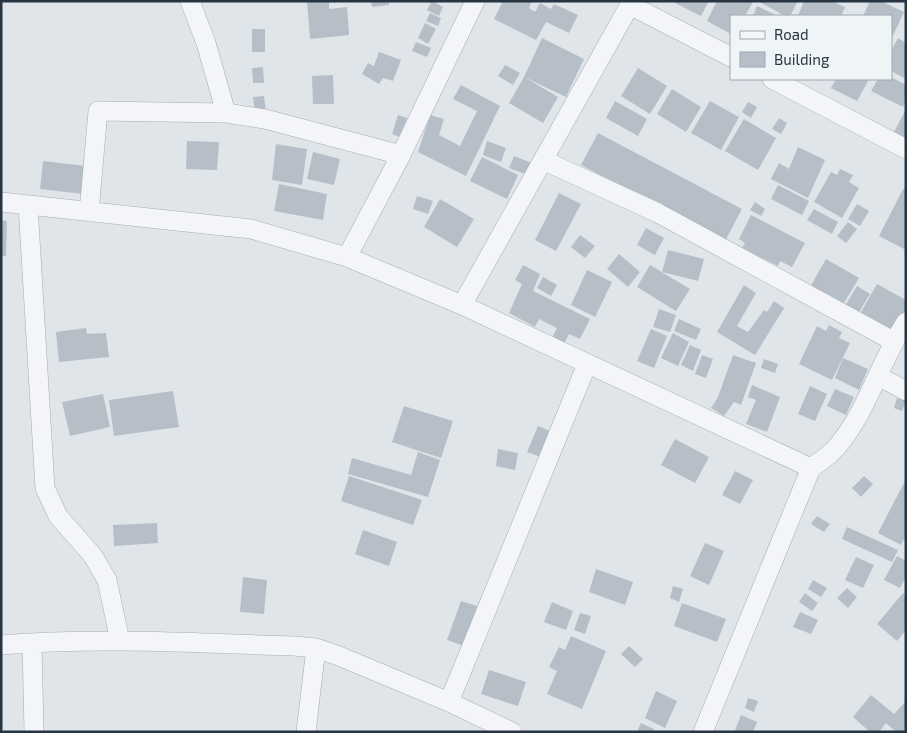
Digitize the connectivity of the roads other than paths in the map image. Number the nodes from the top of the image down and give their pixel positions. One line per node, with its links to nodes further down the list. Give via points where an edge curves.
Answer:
1 (190, 1): 6 (street)
2 (474, 1): 8 (street)
3 (631, 3): 4 (street); 9 (street)
4 (730, 56)
5 (774, 80): 7 (street)
6 (226, 113): 8 (street, via 265,118); 12 (street, via 98,112)
7 (906, 149)
8 (401, 155): 13 (street)
9 (543, 160): 14 (street); 16 (street, via 667,218)
10 (1, 202): 11 (street)
11 (28, 205): 12 (street); 21 (street, via 45,488 58,516 93,556 107,580)
12 (89, 212): 13 (street, via 251,229)
13 (347, 257): 14 (street)
14 (462, 305): 17 (street)
15 (906, 322): 16 (street)
16 (893, 341): 18 (street)
17 (587, 364): 20 (street); 25 (street)
18 (878, 376): 19 (street); 20 (street, via 846,434 834,450)
19 (906, 391)
20 (811, 468): 29 (street)
21 (120, 641): 22 (street); 24 (street)
22 (32, 643): 23 (street); 26 (street)
23 (1, 645)
24 (316, 648): 25 (street); 27 (street)
25 (450, 702): 28 (street)
26 (34, 732)
27 (306, 732)
28 (512, 732)
29 (704, 732)

